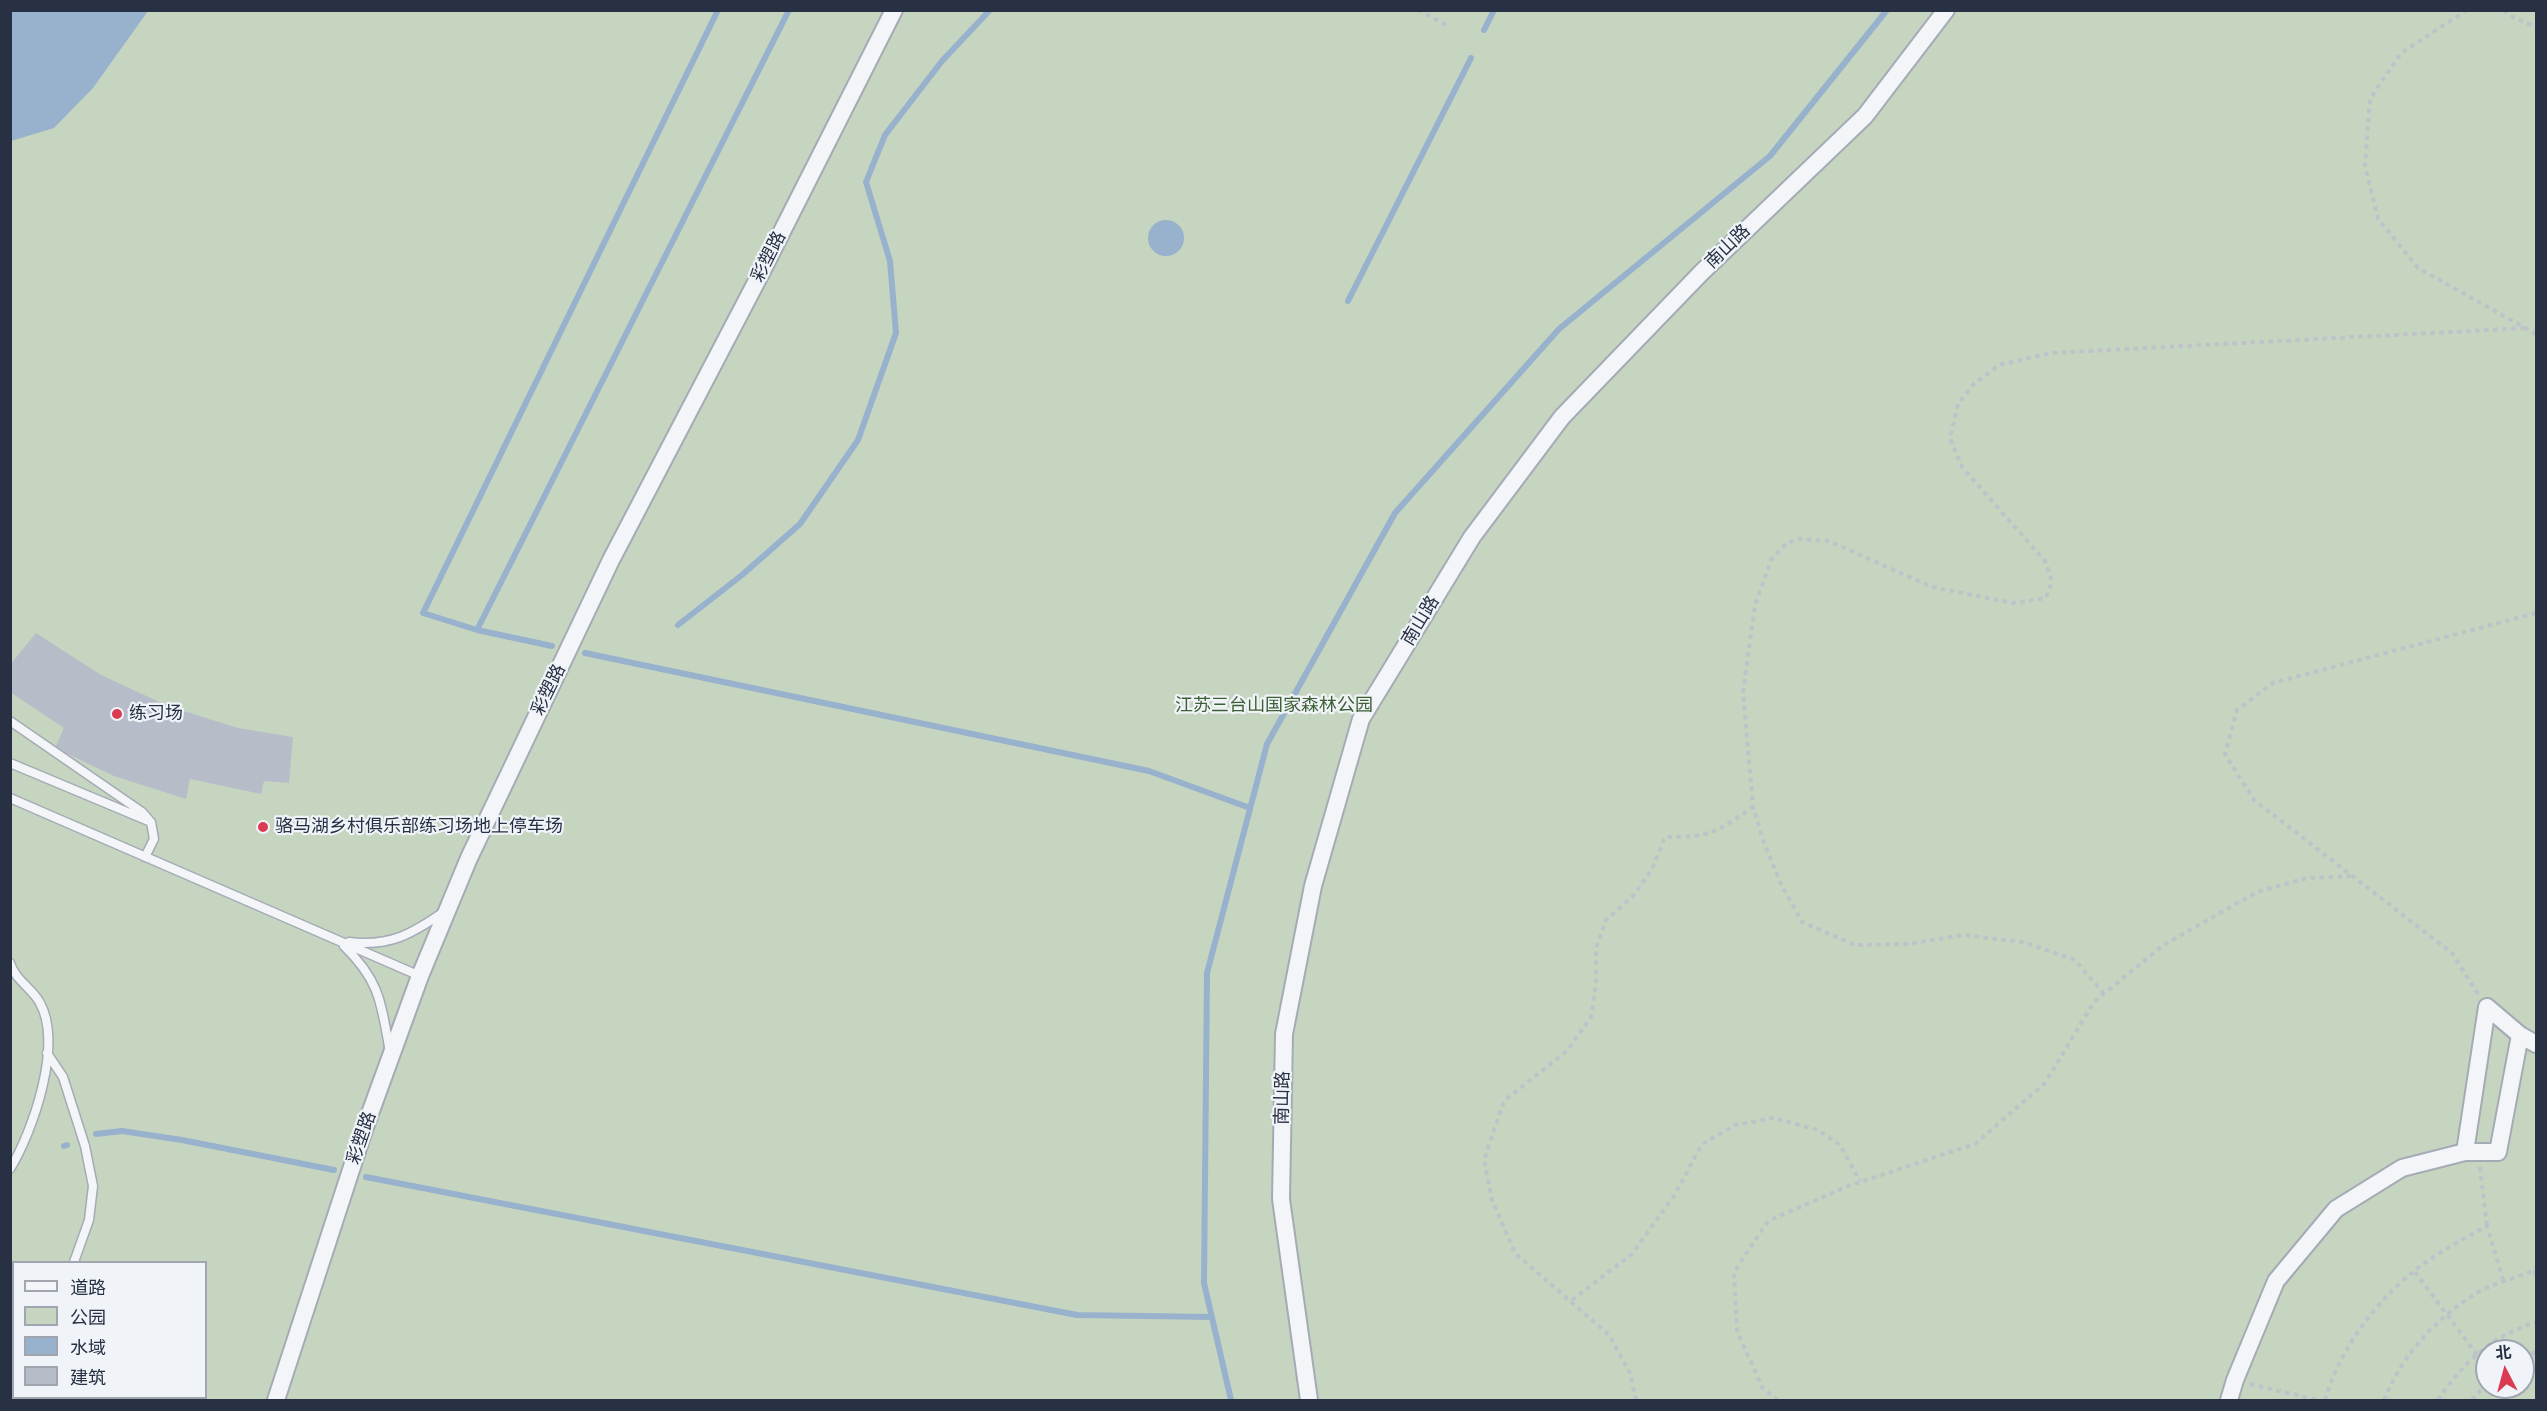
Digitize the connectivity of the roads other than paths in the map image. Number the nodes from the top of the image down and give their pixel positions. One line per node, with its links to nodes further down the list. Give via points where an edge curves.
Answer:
1 (894, 10): 8 (street, 彩塑路, via 611,560)
2 (1946, 10): 20 (street, 南山路, via 1865,116 1702,272 1562,417 1472,537 1361,719 1313,886 1284,1034 1281,1199)
3 (10, 721): 6 (lane)
4 (10, 763): 6 (lane)
5 (10, 798): 7 (lane)
6 (151, 822): 7 (lane, via 154,839)
7 (145, 857): 9 (lane)
8 (448, 908): 9 (lane, via 419,928 386,943); 11 (street, 彩塑路)
9 (340, 941): 11 (lane); 15 (lane, via 373,981 380,998)
10 (10, 963): 14 (lane, via 46,1016)
11 (420, 976): 15 (street, 彩塑路)
12 (2520, 1035): 13 (street); 16 (street, via 2498,1152); 16 (street, via 2487,1007)
13 (2536, 1044)
14 (47, 1053): 17 (lane, via 37,1112); 18 (lane, via 63,1077 93,1186 89,1220)
15 (390, 1058): 19 (street, 彩塑路)
16 (2472, 1152): 21 (street, via 2402,1168 2336,1209 2276,1281)
17 (10, 1169)
18 (75, 1261)
19 (276, 1401)
20 (1309, 1401)
21 (2229, 1401)

